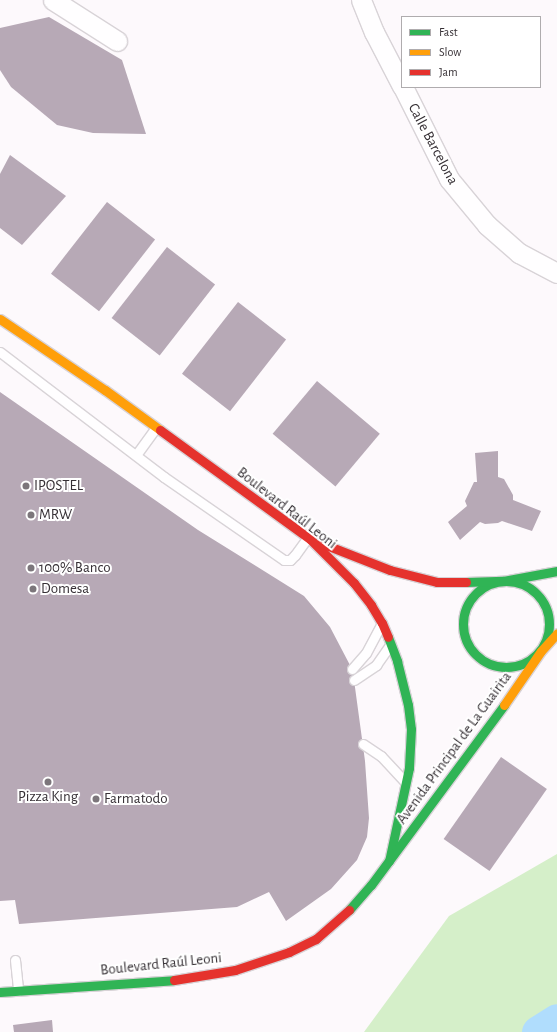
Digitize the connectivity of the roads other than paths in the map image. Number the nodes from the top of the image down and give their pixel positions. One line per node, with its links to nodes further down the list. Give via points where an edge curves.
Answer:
1 (53, 0): 3 (street)
2 (361, 0): 4 (street, Calle Barcelona, via 374,32)
3 (117, 40)
4 (401, 84)
5 (403, 88): 6 (street, Calle Barcelona, via 449,180 487,225 519,253)
6 (557, 273)
7 (0, 319): 9 (main road, Boulevard Raúl Leoni)
8 (0, 352): 10 (lane)
9 (156, 427): 10 (lane); 11 (main road, Boulevard Raúl Leoni)
10 (136, 455): 11 (lane, via 284,560 290,560)
11 (309, 538): 13 (main road, Avenida Principal de La Guairita, via 412,577 437,582); 14 (main road, Boulevard Raúl Leoni, via 354,583)
12 (557, 571): 13 (main road, Avenida Principal de La Guairita)
13 (503, 582): 17 (main road, Avenida Principal de La Guairita, via 522,584 539,596 544,604 549,623 548,633); 17 (main road, Avenida Principal de La Guairita, via 484,588 470,602 463,620 466,640 471,649 485,662 504,667 524,663)
14 (382, 623): 16 (main road, Boulevard Raúl Leoni); 18 (lane, via 366,653)
15 (557, 633): 17 (main road, Avenida Principal de La Guairita)
16 (391, 644): 19 (lane, via 376,665); 21 (main road, Boulevard Raúl Leoni, via 403,680 411,729 411,754)
17 (540, 651): 22 (main road, Avenida Principal de La Guairita, via 497,715)
18 (352, 669)
19 (354, 680)
20 (363, 744): 21 (lane, via 381,756)
21 (406, 783): 22 (main road, Boulevard Raúl Leoni)
22 (389, 861): 24 (main road, Boulevard Raúl Leoni, via 343,916 316,939 260,963 235,970 173,980)
23 (15, 960): 24 (lane)
24 (18, 991): 25 (main road, Boulevard Raúl Leoni)
25 (0, 992)

